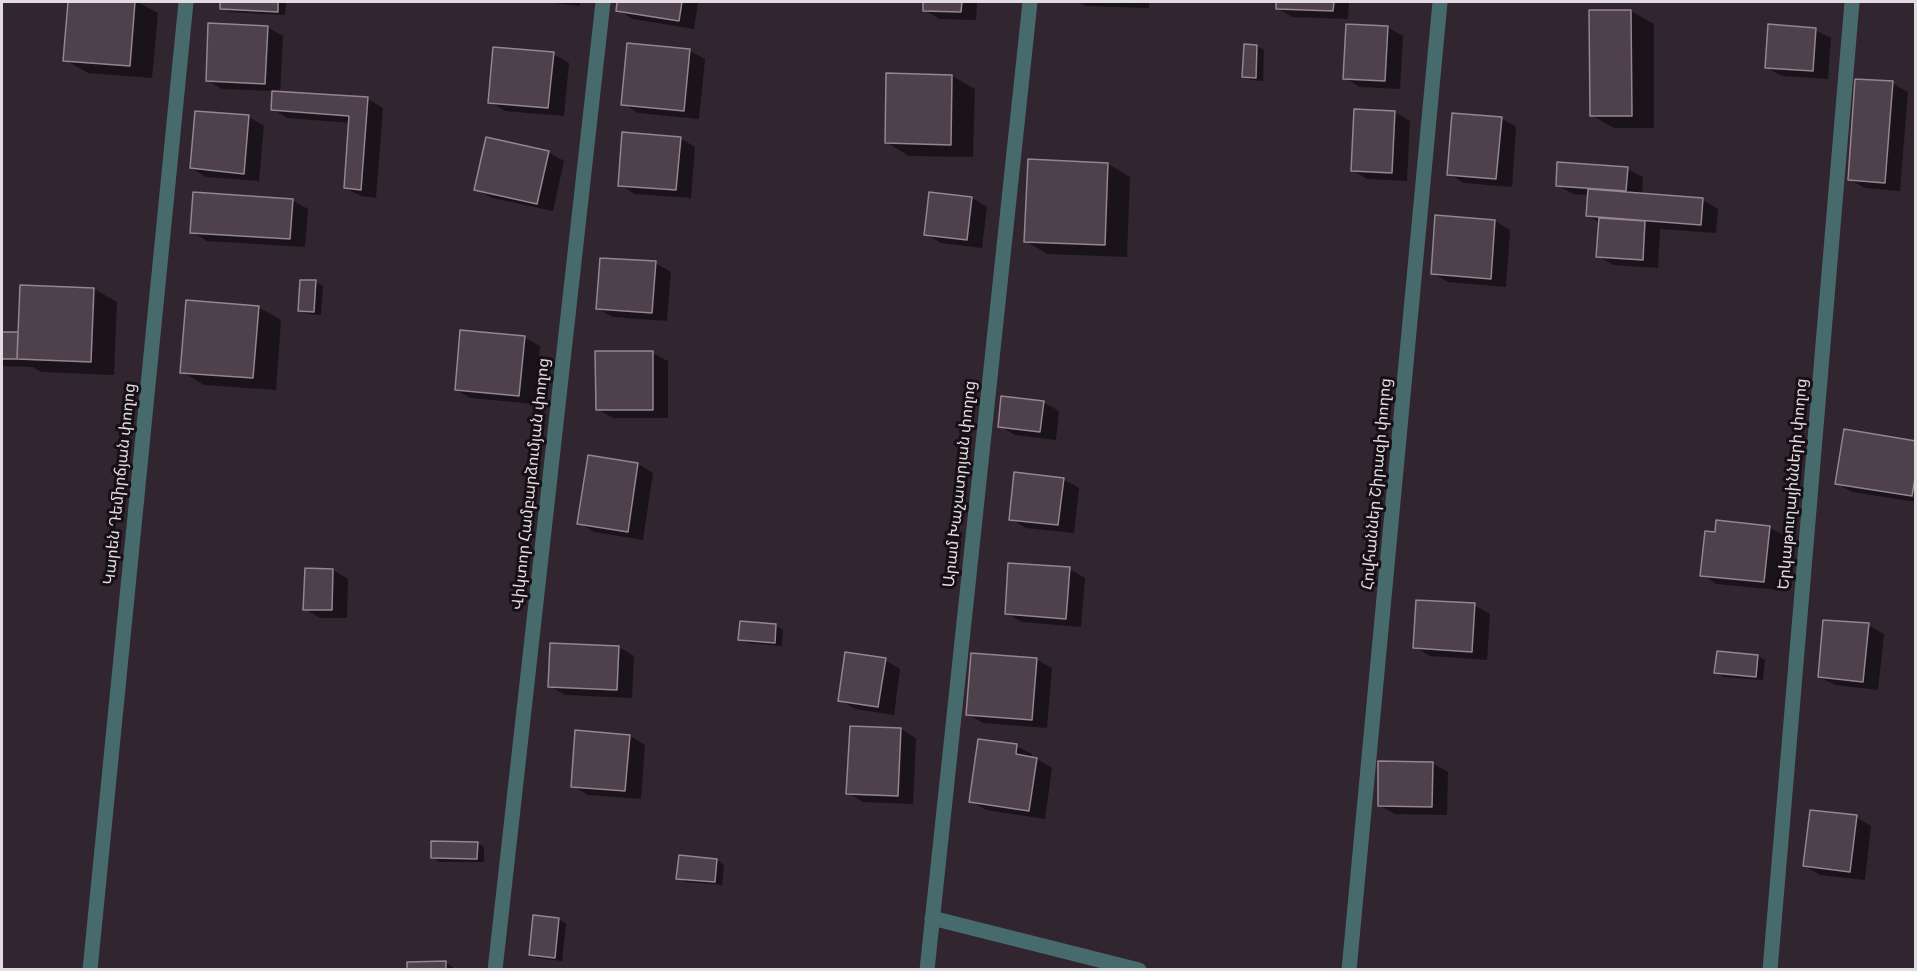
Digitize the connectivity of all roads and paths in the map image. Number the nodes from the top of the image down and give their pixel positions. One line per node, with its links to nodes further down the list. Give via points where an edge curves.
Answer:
1 (186, 2): 7 (street, Կարեն Դեմիրճյան փողոց)
2 (603, 2): 8 (street, Վիկտոր Համբարձումյան փողոց)
3 (1030, 2): 6 (street, Արամ Խաչատրյան փողոց)
4 (1440, 2): 11 (street, Հովհաններ Շիրազի փողոց)
5 (1852, 2): 12 (street, Երկաթուղայինների փողոց)
6 (932, 918): 9 (street, Արամ Խաչատրյան փողոց); 10 (street)
7 (90, 969)
8 (495, 969)
9 (927, 969)
10 (1139, 969)
11 (1349, 969)
12 (1770, 969)

